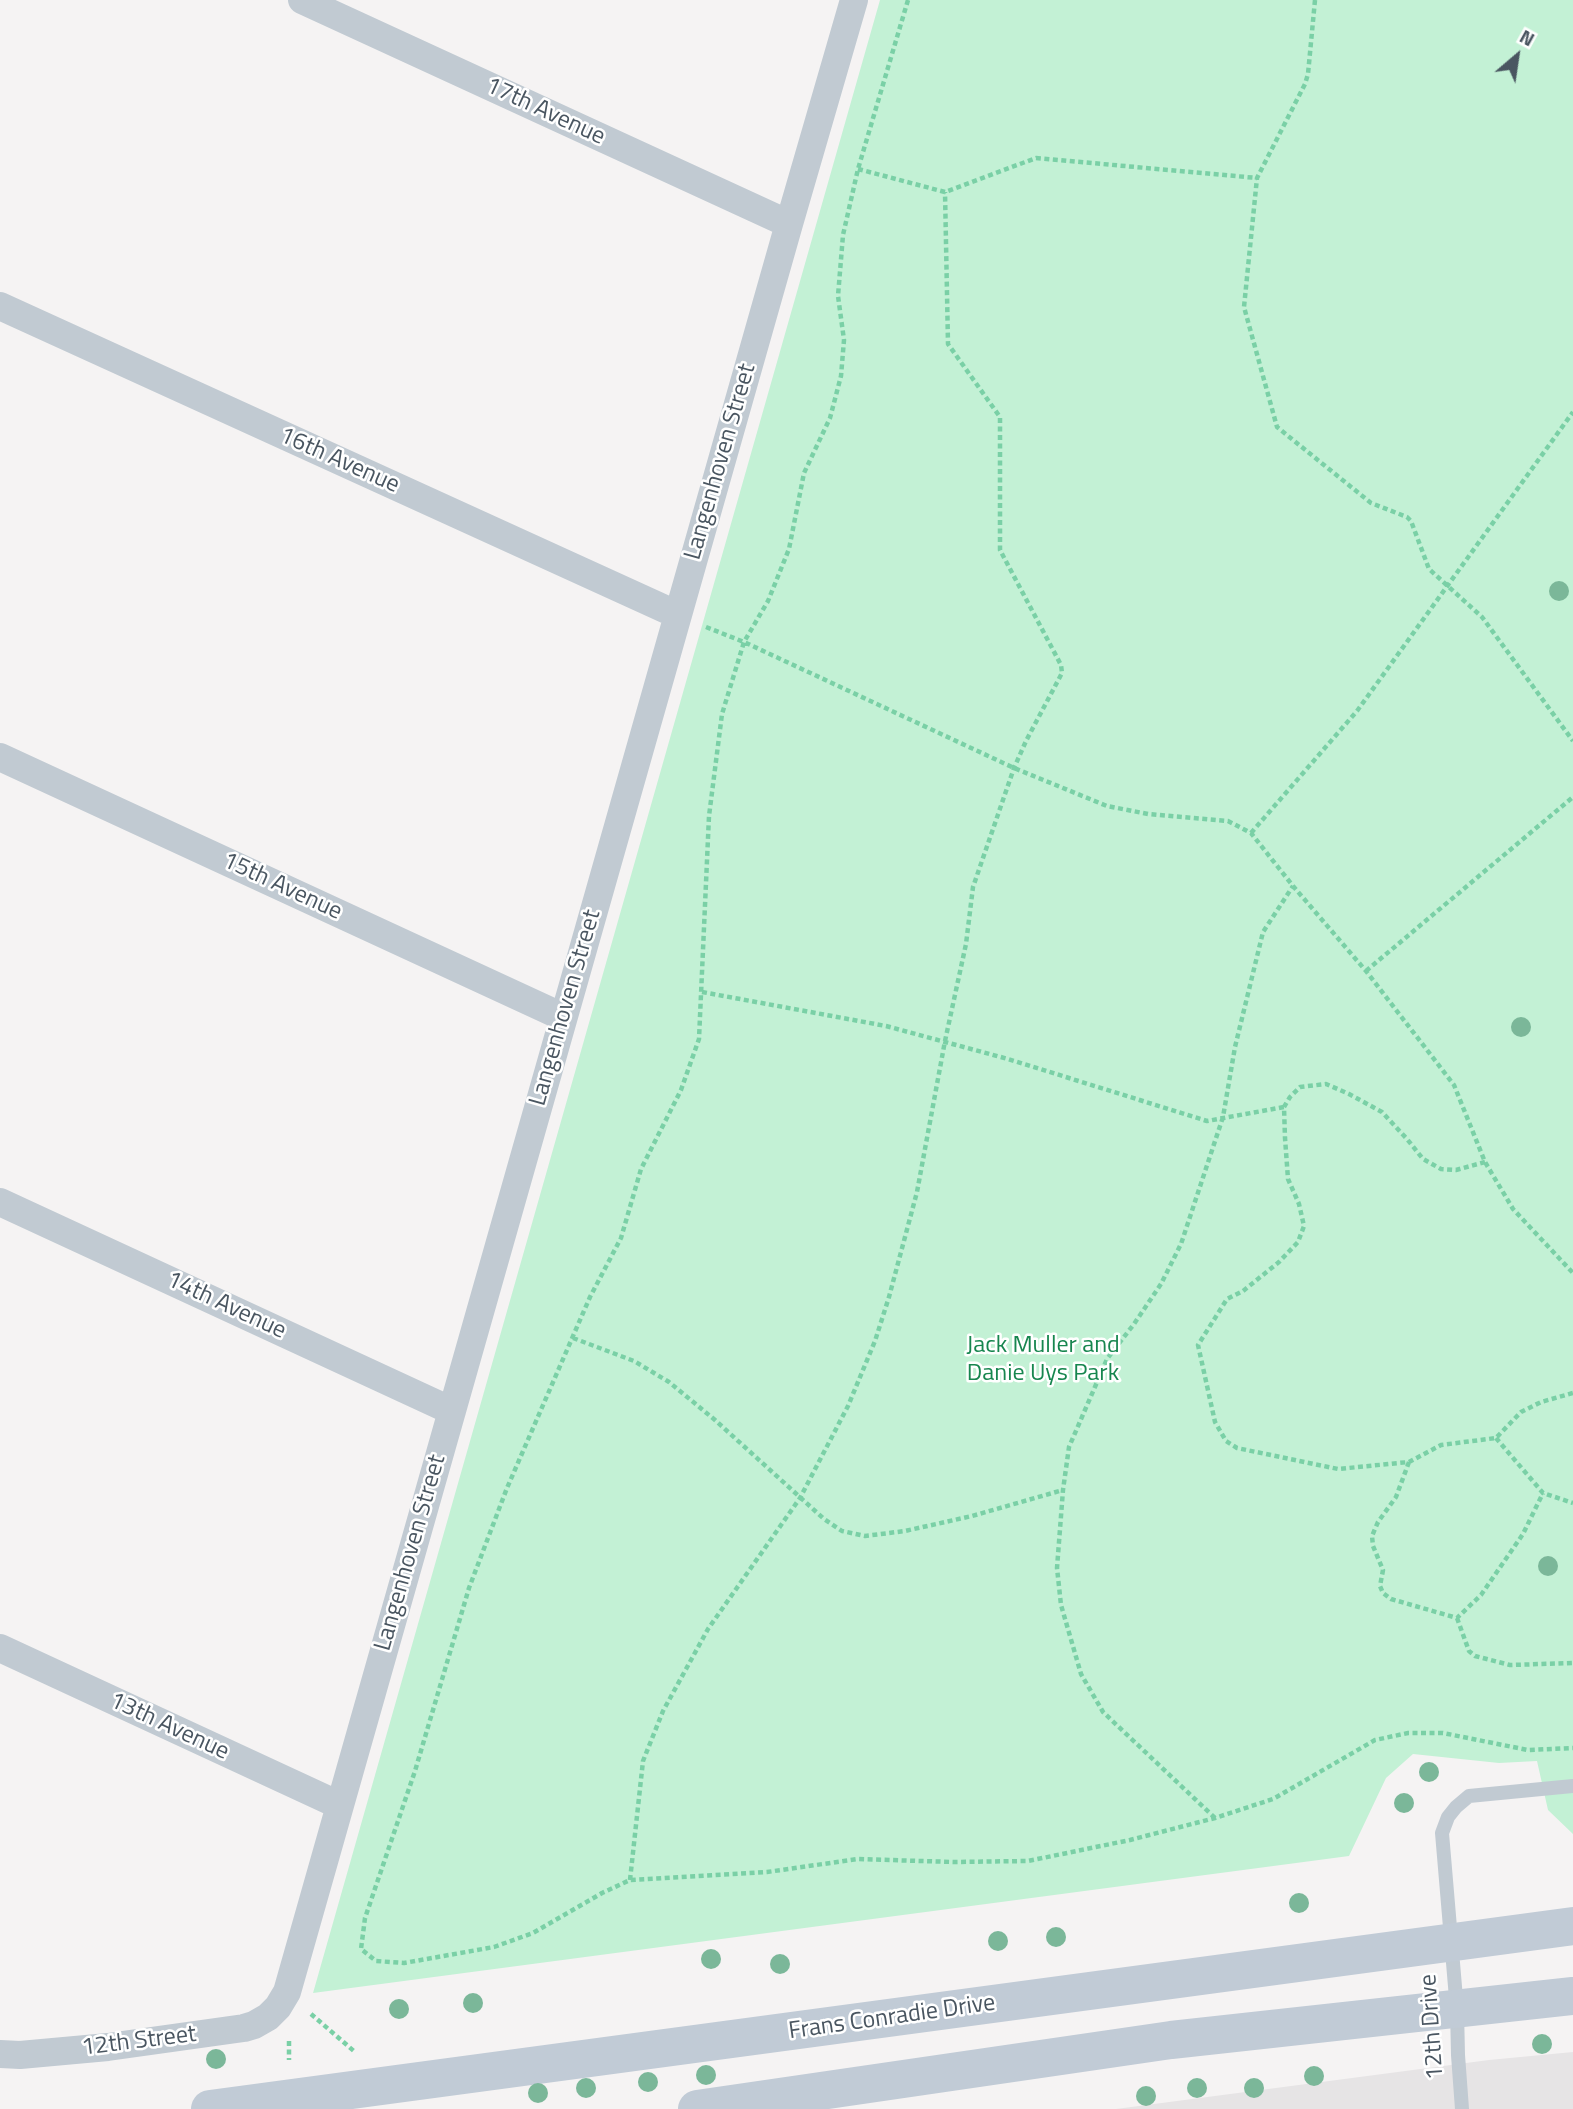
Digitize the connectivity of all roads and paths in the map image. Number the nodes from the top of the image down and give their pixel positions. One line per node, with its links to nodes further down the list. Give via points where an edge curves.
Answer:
1 (302, 0): 8 (street, 17th Avenue)
2 (854, 0): 8 (street, Langenhoven Street)
3 (908, 0): 5 (path)
4 (1315, 0): 6 (path, via 1305,84)
5 (858, 169): 7 (path); 13 (path, via 843,235 838,296 844,340 841,376 830,418 804,473 789,549 768,601)
6 (1258, 178): 7 (path, via 1037,158); 11 (path, via 1244,307 1277,428 1371,503 1411,521 1429,569)
7 (945, 192): 16 (path, via 948,344 1000,417 1000,550 1062,673)
8 (789, 224): 12 (street, Langenhoven Street)
9 (0, 306): 12 (street, 16th Avenue)
10 (1573, 412): 11 (path)
11 (1448, 586): 14 (path, via 1482,617); 18 (path, via 1357,711)
12 (690, 620): 13 (path); 22 (street, Langenhoven Street)
13 (744, 642): 16 (path); 21 (path, via 722,714 709,816)
14 (1573, 741)
15 (0, 757): 22 (street, 15th Avenue)
16 (1014, 768): 18 (path, via 1107,806 1228,821); 23 (path, via 973,887)
17 (1573, 797): 20 (path)
18 (1251, 833): 19 (path)
19 (1293, 886): 20 (path); 25 (path, via 1263,932)
20 (1366, 971): 26 (path, via 1454,1085)
21 (702, 992): 23 (path); 29 (path, via 699,1040 681,1090 641,1169 621,1238)
22 (563, 1017): 31 (street, Langenhoven Street)
23 (945, 1041): 25 (path, via 1207,1121); 36 (path, via 917,1192 889,1297 848,1406)
24 (1284, 1107): 25 (path); 26 (path, via 1300,1087 1326,1084 1382,1112 1423,1159 1441,1169); 33 (path, via 1288,1180 1304,1226 1298,1242 1279,1262 1227,1298 1198,1345 1215,1422 1226,1441 1237,1448 1303,1463 1338,1469)
25 (1223, 1117): 34 (path, via 1181,1244 1161,1284 1107,1359 1086,1404 1069,1447)
26 (1485, 1162): 28 (path, via 1513,1209)
27 (0, 1202): 31 (street, 14th Avenue)
28 (1573, 1273)
29 (573, 1338): 36 (path, via 634,1361 669,1382); 45 (path, via 469,1587 415,1771 365,1918 361,1949 376,1961 404,1963 494,1947 533,1933)
30 (1573, 1393): 32 (path, via 1521,1412)
31 (452, 1411): 43 (street, Langenhoven Street)
32 (1496, 1438): 33 (path, via 1441,1445); 35 (path)
33 (1409, 1462): 38 (path, via 1396,1497 1372,1536 1382,1570 1380,1586 1391,1599)
34 (1063, 1490): 36 (path, via 972,1517 865,1536 842,1531); 44 (path, via 1057,1568 1061,1605 1081,1674 1103,1712)
35 (1543, 1493): 37 (path); 38 (path, via 1481,1595)
36 (800, 1498): 45 (path, via 708,1629 663,1711 643,1761)
37 (1573, 1503)
38 (1457, 1618): 40 (path, via 1475,1656 1510,1665)
39 (0, 1648): 43 (street, 13th Avenue)
40 (1573, 1663)
41 (1573, 1748): 44 (path, via 1528,1750 1443,1733 1408,1733 1375,1740 1273,1799)
42 (1573, 1786): 47 (lane, 12th Drive, via 1469,1796 1456,1807 1442,1833)
43 (339, 1805): 51 (street, Langenhoven Street, via 282,2000)
44 (1214, 1818): 45 (path, via 1028,1861 858,1859 767,1872)
45 (630, 1880)
46 (1573, 1926): 47 (main road, Frans Conradie Drive)
47 (1450, 1943): 50 (lane, 12th Drive); 55 (main road, Frans Conradie Drive)
48 (1573, 1996): 50 (main road)
49 (304, 2008): 53 (path)
50 (1457, 2010): 56 (main road, via 1171,2040); 57 (lane, 12th Drive)
51 (281, 2021): 52 (street, 12th Street, via 108,2048); 54 (path)
52 (0, 2054)
53 (362, 2059)
54 (289, 2068)
55 (211, 2109)
56 (697, 2109)
57 (1462, 2109)

